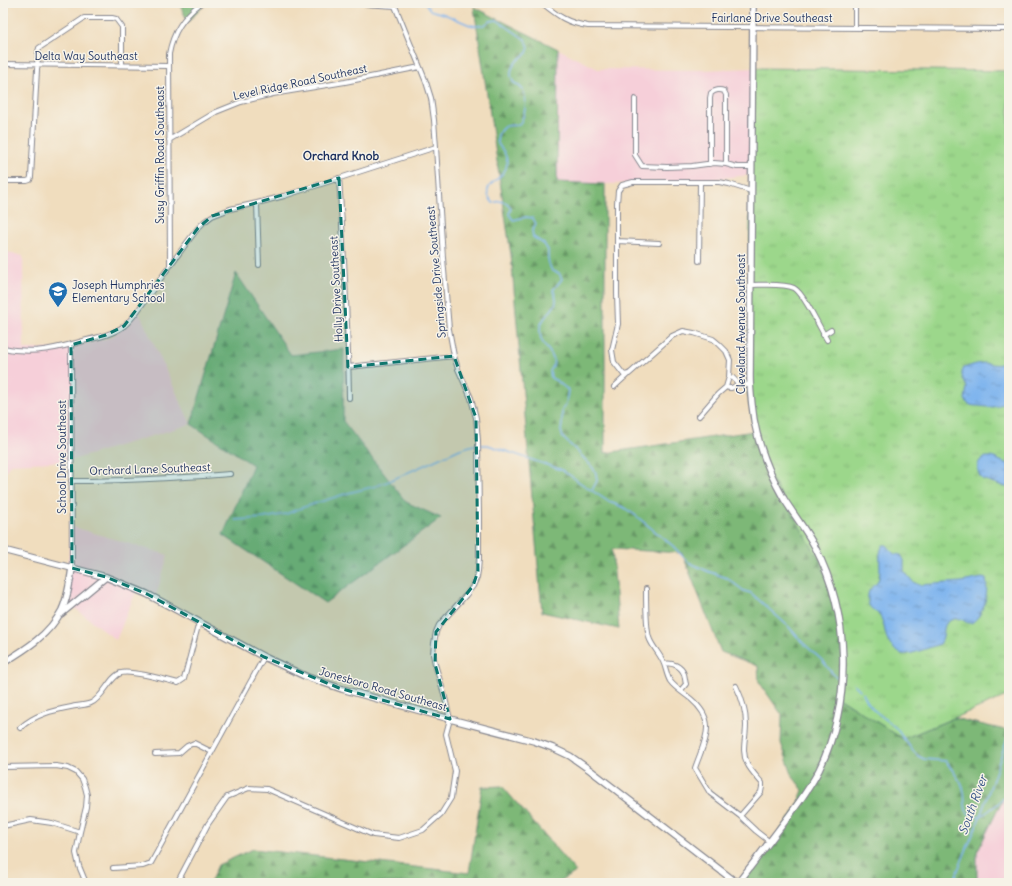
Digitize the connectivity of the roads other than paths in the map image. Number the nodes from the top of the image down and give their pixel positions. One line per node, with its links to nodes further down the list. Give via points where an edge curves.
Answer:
1 (201, 3): 13 (street, Susy Griffin Road Southeast, via 192,9 176,32 171,44)
2 (348, 3): 6 (street)
3 (542, 3): 7 (street, Fairlane Drive Southeast, via 564,20 588,26)
4 (753, 3): 7 (main road, Cleveland Avenue Southeast)
5 (855, 3): 8 (street)
6 (396, 5): 14 (street, Springside Drive Southeast)
7 (753, 27): 8 (street, Fairlane Drive Southeast); 20 (main road, Cleveland Avenue Southeast)
8 (856, 28): 9 (street, Fairlane Drive Southeast)
9 (1009, 29)
10 (3, 64): 11 (street, Delta Way Southeast)
11 (38, 65): 12 (street, Delta Way Southeast); 12 (street, via 39,48 81,19 112,18 122,27); 22 (street, via 31,177 27,182)
12 (122, 65): 13 (street, Delta Way Southeast)
13 (169, 66): 16 (street, Susy Griffin Road Southeast)
14 (420, 67): 16 (street, Level Ridge Road Southeast, via 240,102 216,112); 17 (street, Springside Drive Southeast, via 431,98)
15 (635, 99): 18 (street, via 635,155 642,166)
16 (169, 140): 30 (street, Susy Griffin Road Southeast)
17 (436, 147): 21 (street); 37 (street, Springside Drive Southeast, via 446,296)
18 (710, 164): 19 (street); 19 (street, via 710,98 711,93 720,89 726,95)
19 (726, 164): 20 (street)
20 (751, 167): 24 (main road, Cleveland Avenue Southeast)
21 (339, 178): 25 (street); 38 (street, Holly Drive Southeast)
22 (3, 181)
23 (700, 182): 24 (street, via 719,182); 26 (street, via 632,182 622,185 618,191); 28 (street)
24 (751, 191): 31 (main road, Cleveland Avenue Southeast)
25 (257, 204): 29 (street); 30 (street, via 230,209 212,216 198,228)
26 (617, 241): 27 (street); 39 (street, via 618,324 612,350 614,362 624,375)
27 (659, 243)
28 (699, 261)
29 (259, 265)
30 (170, 266): 35 (street, via 124,326 106,335)
31 (750, 285): 33 (street, via 785,285 795,288); 42 (main road, Cleveland Avenue Southeast)
32 (831, 330): 33 (street)
33 (823, 335): 34 (street)
34 (827, 340)
35 (71, 345): 36 (street, via 29,352); 48 (street, School Drive Southeast)
36 (3, 348)
37 (454, 356): 38 (street); 60 (street, Springside Drive Southeast, via 476,418 479,559 477,578 473,586 439,625 436,632 433,654)
38 (348, 367): 45 (street, Holly Drive Southeast)
39 (629, 374): 40 (street, via 672,336 683,331 706,336 726,351 730,360); 43 (street)
40 (729, 377): 41 (street); 44 (street)
41 (738, 384): 42 (street); 44 (street, via 735,387)
42 (750, 385): 68 (main road, Cleveland Avenue Southeast, via 752,406 764,456 785,499 822,562 836,602 842,646 841,696 829,746 797,806)
43 (614, 387)
44 (726, 387): 46 (street)
45 (349, 398)
46 (699, 416)
47 (230, 474): 48 (street, Orchard Lane Southeast, via 114,481)
48 (71, 480): 50 (street, School Drive Southeast)
49 (3, 550): 50 (main road, Jonesboro Road Southeast)
50 (72, 568): 51 (main road, Jonesboro Road Southeast); 53 (main road)
51 (106, 577): 53 (main road); 54 (main road, Jonesboro Road Southeast, via 147,594)
52 (646, 589): 57 (street, via 649,639)
53 (58, 617): 56 (main road, via 37,641)
54 (199, 622): 55 (main road, Jonesboro Road Southeast); 61 (street, via 184,679 178,683 121,673 115,676 93,703 48,712)
55 (264, 657): 60 (main road, Jonesboro Road Southeast, via 342,689); 62 (street)
56 (3, 663)
57 (664, 664): 59 (street, via 670,680); 59 (street, via 669,662 683,672 686,684)
58 (736, 686): 65 (street, via 745,711 746,763 762,783 761,792)
59 (681, 690): 65 (street, via 701,710 708,727 695,768 710,794)
60 (450, 719): 73 (street, via 446,734 455,771 451,798 441,814 423,830 399,838 373,835 267,789 249,788 227,797 208,824); 74 (main road, Jonesboro Road Southeast, via 534,741 570,756)
61 (20, 728)
62 (212, 752): 63 (street, via 194,743 178,753); 71 (street, via 151,863)
63 (155, 754)
64 (3, 767): 67 (street, via 56,766 76,772 82,779 87,796)
65 (740, 816): 68 (street)
66 (3, 826): 67 (street, via 31,820)
67 (80, 832): 72 (street, via 76,853)
68 (770, 842): 74 (main road, Cleveland Avenue Southeast)
69 (3, 843): 70 (street)
70 (3, 846)
71 (113, 868)
72 (86, 883)
73 (177, 883)
74 (737, 883)

